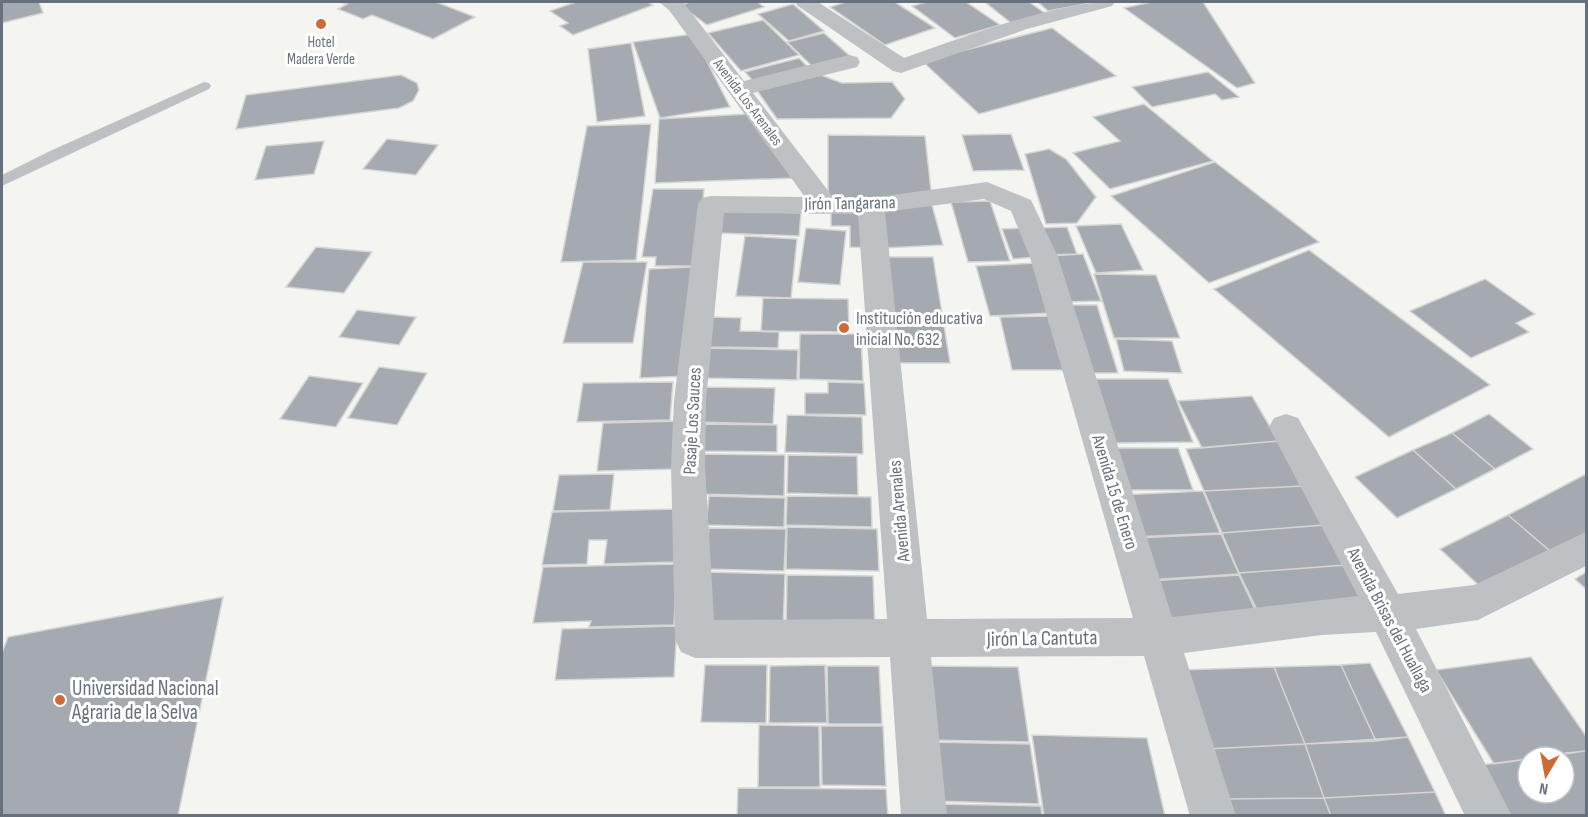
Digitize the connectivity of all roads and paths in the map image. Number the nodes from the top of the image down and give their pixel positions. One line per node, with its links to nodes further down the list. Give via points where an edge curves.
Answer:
1 (805, 2): 2 (street, via 901,66 1020,25)
2 (1105, 2)
3 (676, 3): 6 (street, Avenida Los Arenales)
4 (849, 62): 6 (street)
5 (204, 86): 7 (lane)
6 (739, 89): 10 (street, Avenida Los Arenales)
7 (2, 182)
8 (987, 190): 11 (street, Jirón Tangarana); 15 (street, Avenida 15 de Enero, via 1022,206 1044,257)
9 (711, 204): 10 (street, Jirón Tangarana); 16 (street, Pasaje Los Sauces, via 690,401 688,465)
10 (825, 205): 11 (street, Jirón Tangarana)
11 (871, 206): 17 (street, Avenida Arenales)
12 (1286, 427): 14 (street, Avenida Brisas del Huallaga)
13 (1587, 548): 14 (street, Jirón La Cantuta, via 1478,602)
14 (1388, 614): 15 (street, Jirón La Cantuta, via 1322,617); 20 (street, Avenida Brisas del Huallaga)
15 (1159, 637): 17 (street, Jirón La Cantuta); 19 (street, Avenida 15 de Enero)
16 (695, 639): 17 (street, Jirón La Cantuta)
17 (910, 639): 18 (street, Avenida Arenales)
18 (924, 816)
19 (1213, 816)
20 (1489, 816)

